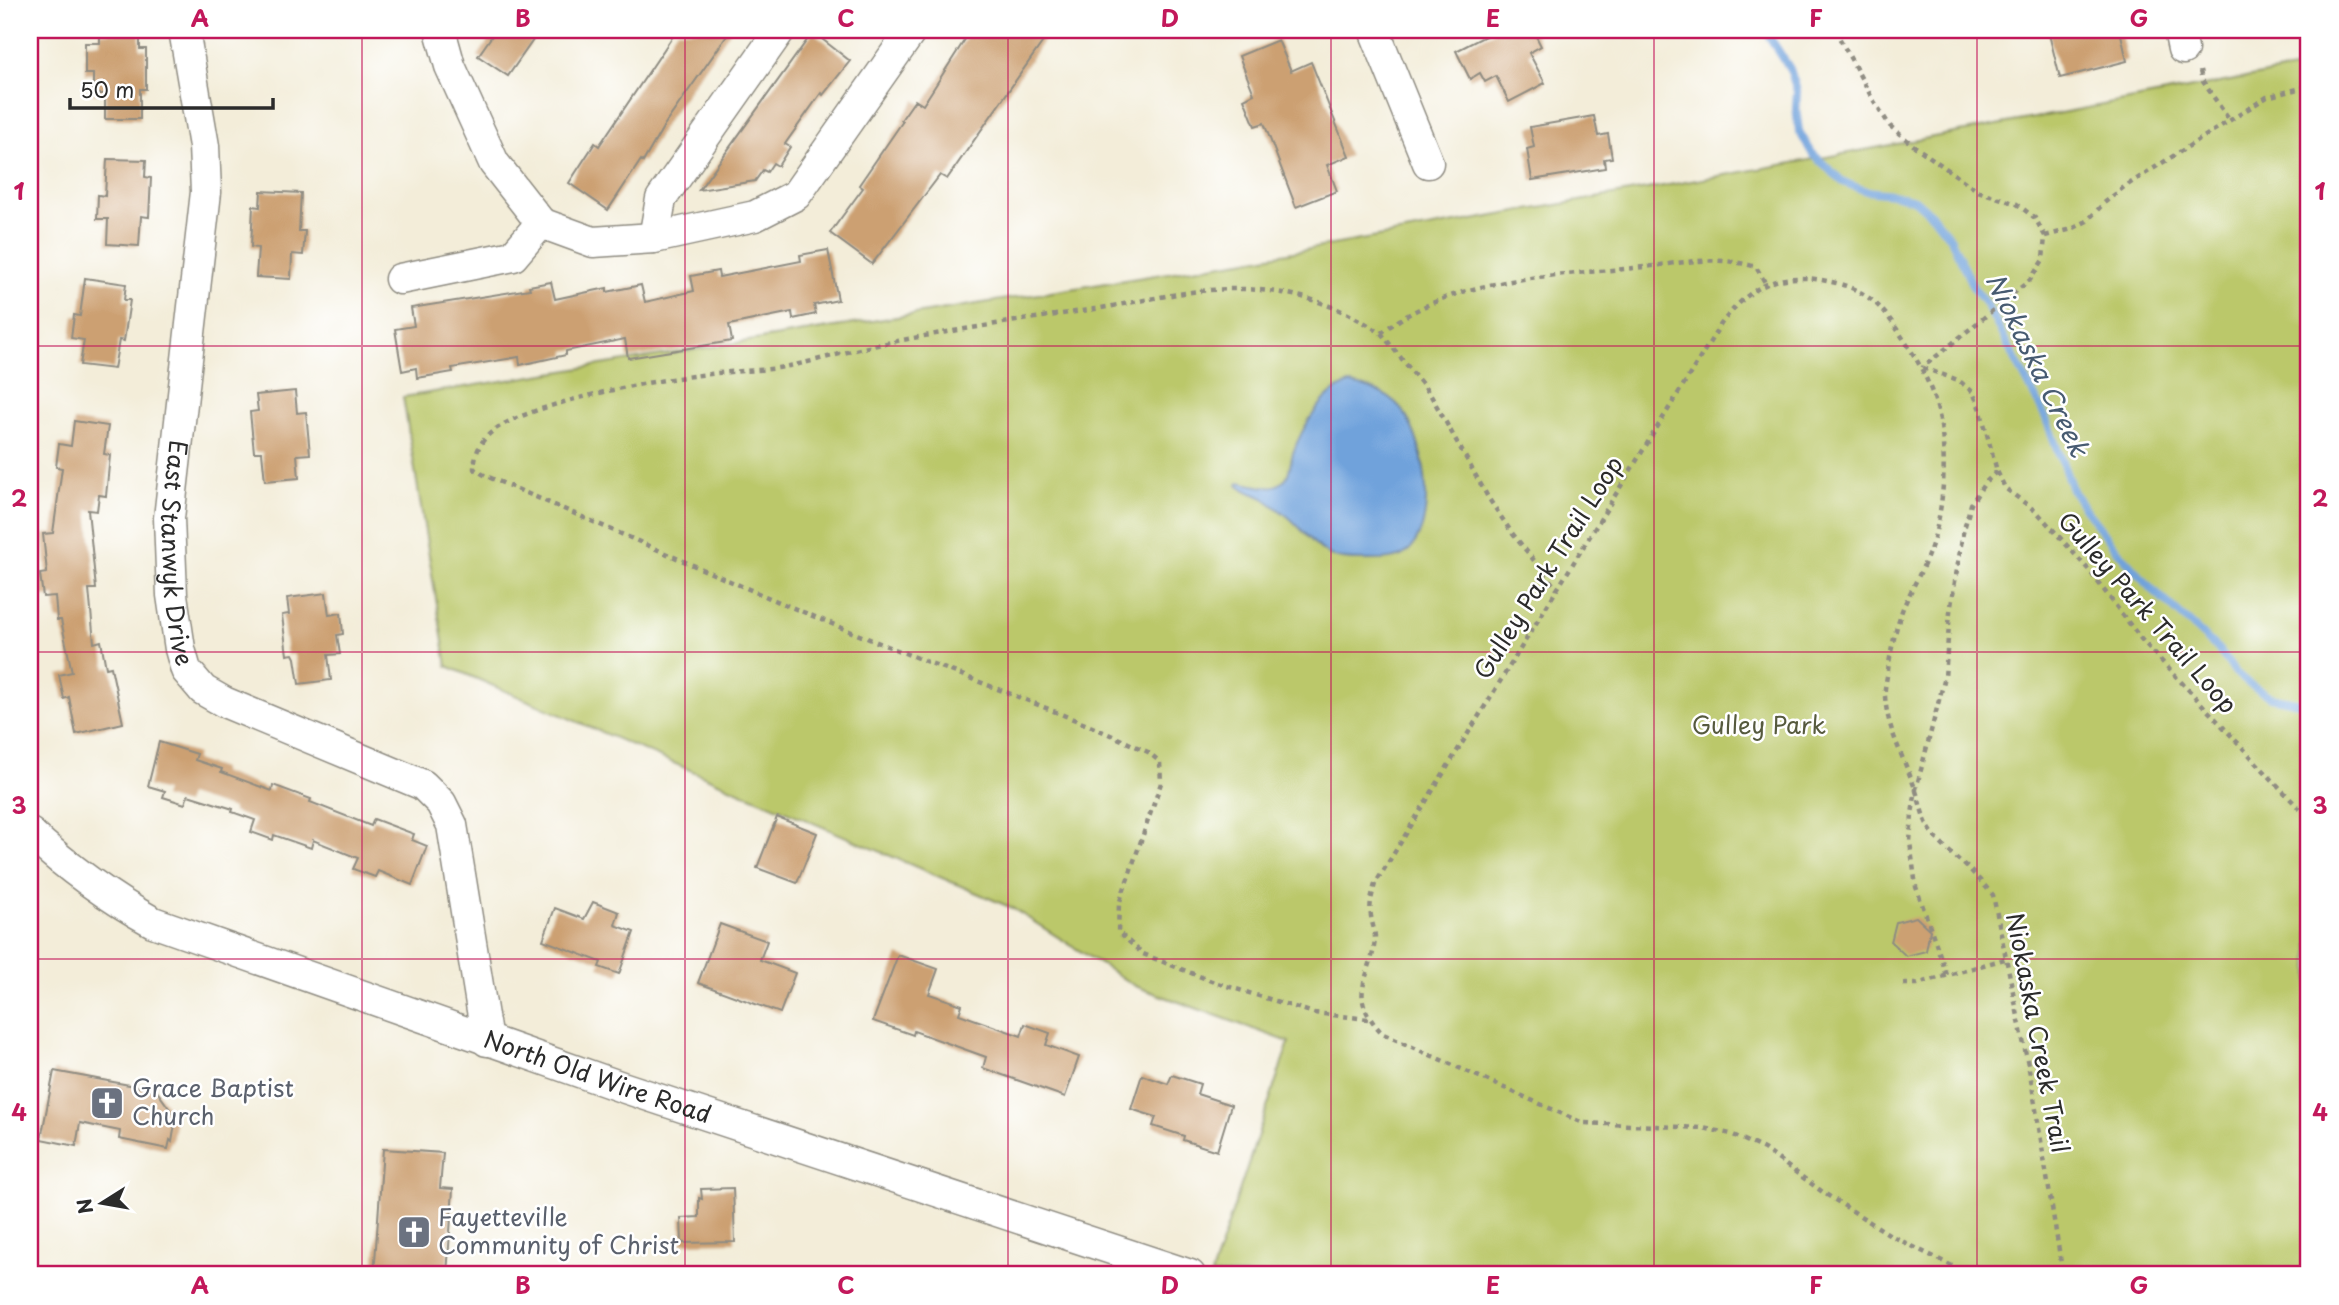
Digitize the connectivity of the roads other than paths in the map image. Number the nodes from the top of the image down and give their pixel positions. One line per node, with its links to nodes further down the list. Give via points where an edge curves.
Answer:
1 (184, 30): 13 (street, East Stanwyk Drive, via 204,146 206,192 169,518 172,595 186,670 202,690 224,702 423,785 440,803 452,825)
2 (440, 30): 7 (street, via 450,66 494,163)
3 (780, 30): 8 (street, via 661,199)
4 (912, 30): 8 (street, via 796,195 755,216)
5 (1374, 30): 6 (street)
6 (1428, 163)
7 (541, 223): 8 (street, via 593,242); 9 (street, via 513,256)
8 (654, 238)
9 (400, 279)
10 (30, 833): 12 (street, North Old Wire Road)
11 (30, 849): 12 (street)
12 (67, 864): 13 (street, North Old Wire Road, via 115,901 153,922)
13 (487, 1041): 14 (street, North Old Wire Road)
14 (1190, 1275)

